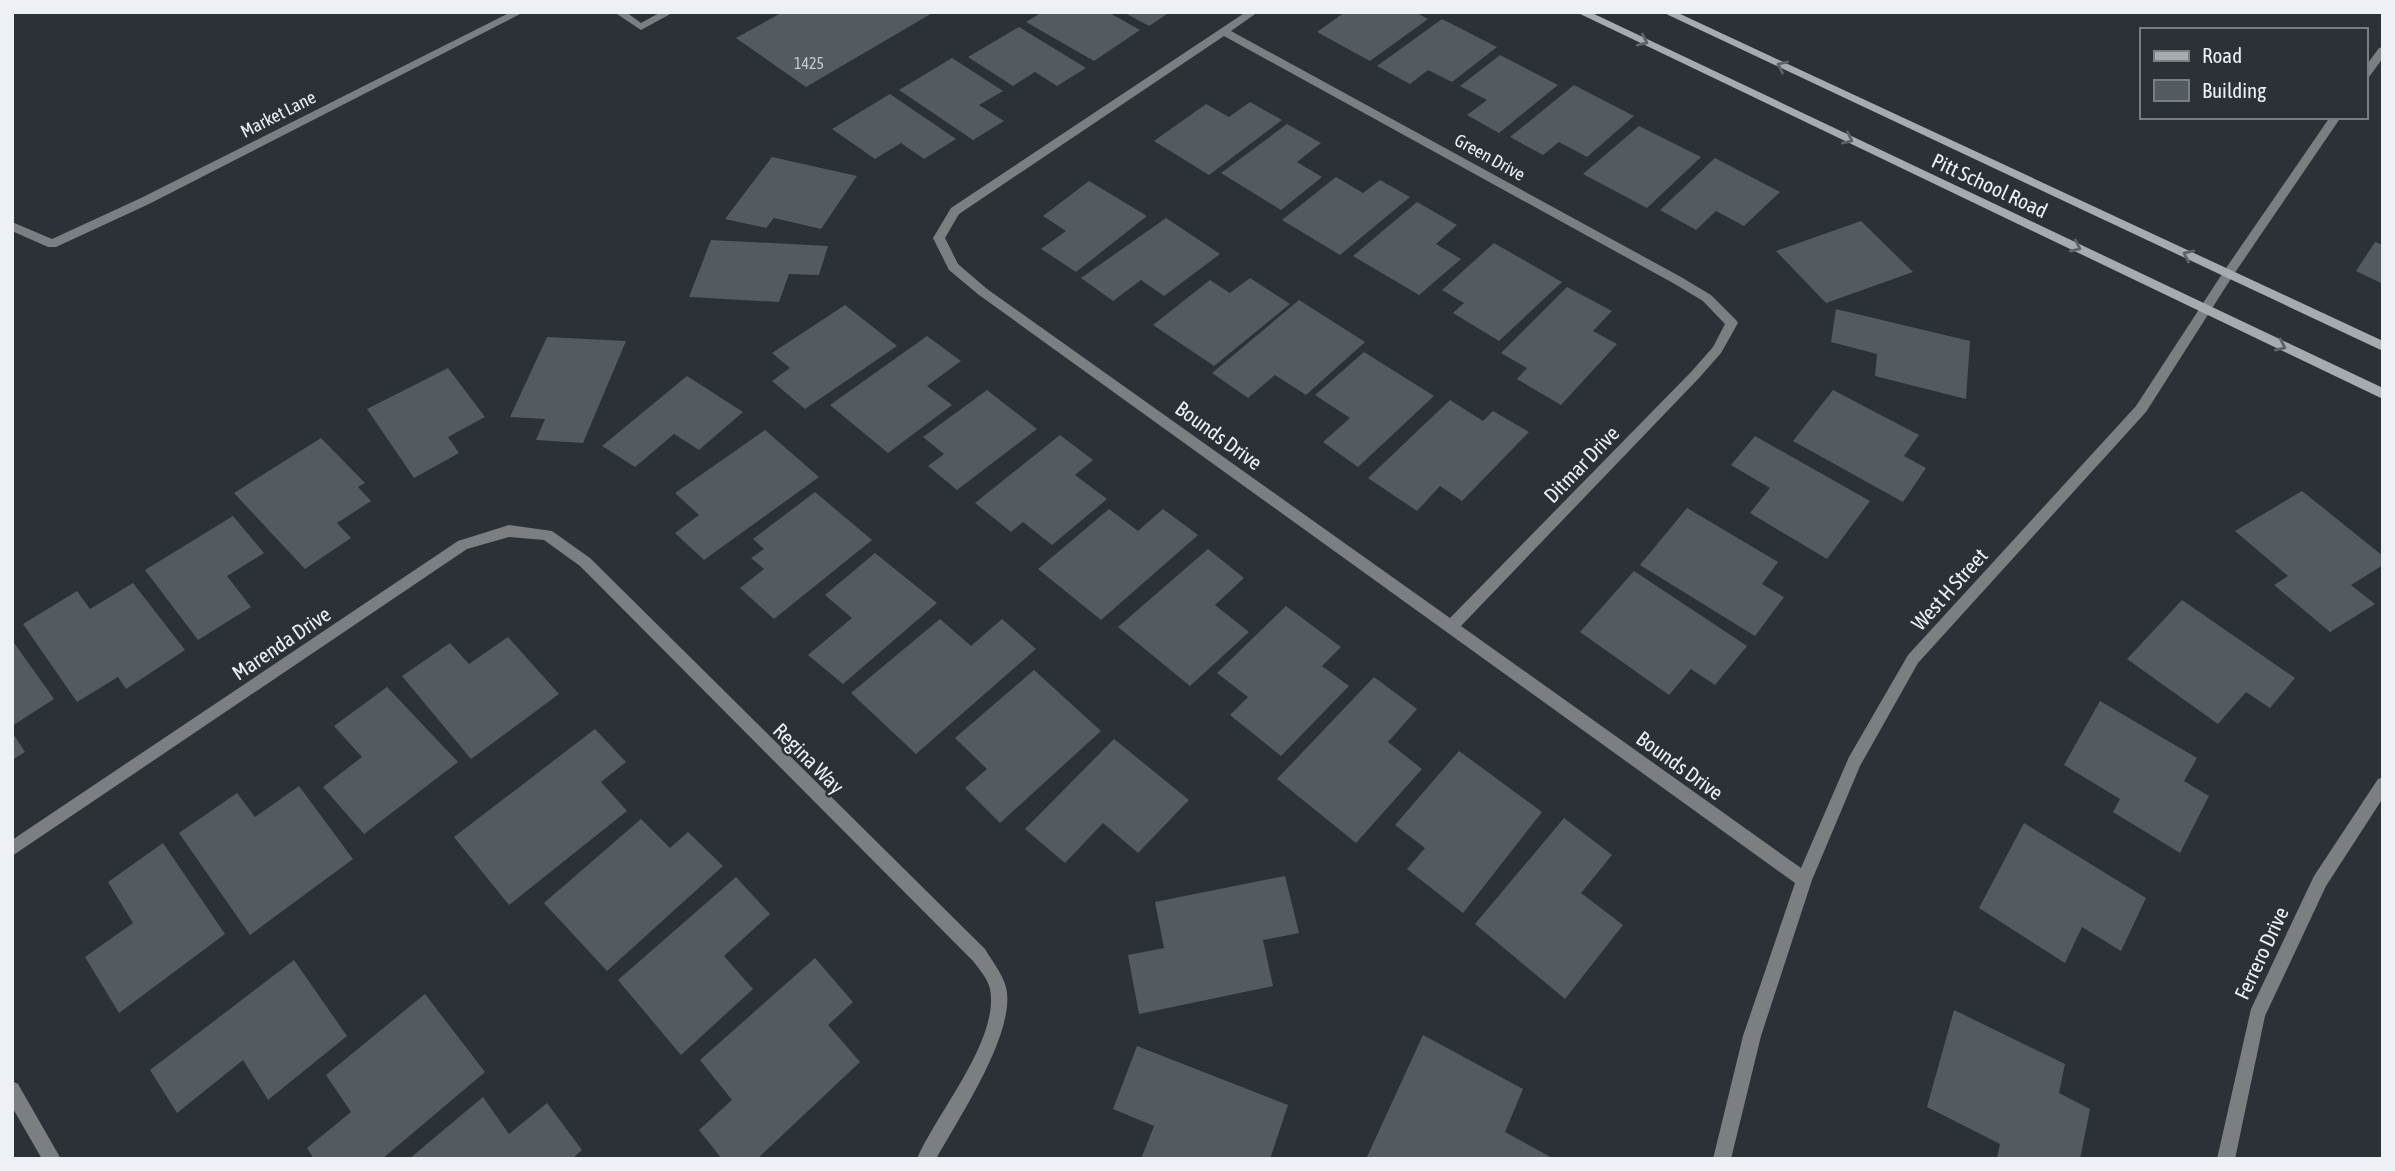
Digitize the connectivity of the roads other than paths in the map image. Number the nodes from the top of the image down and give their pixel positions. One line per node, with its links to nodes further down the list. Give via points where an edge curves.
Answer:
1 (519, 12): 11 (street, Market Lane, via 52,244)
2 (620, 12): 3 (street, via 641,27)
3 (670, 12)
4 (1253, 12): 7 (street, Bounds Drive)
5 (1581, 12): 13 (main road, Pitt School Road, one-way to 13)
6 (1667, 12): 12 (main road, Pitt School Road, one-way to 6)
7 (1224, 32): 14 (street, Green Drive, via 1677,280 1707,298); 18 (street, Bounds Drive, via 955,211 939,238 953,267 983,292)
8 (2383, 50): 9 (street)
9 (2367, 72)
10 (2335, 119): 12 (street, West H Street)
11 (15, 229)
12 (2228, 274): 13 (street, West H Street); 15 (main road, Pitt School Road)
13 (2206, 310): 16 (main road, Pitt School Road, one-way to 16); 21 (street, West H Street, via 2141,409 1913,659 1854,762)
14 (1732, 323): 18 (street, Ditmar Drive, via 1695,375)
15 (2383, 346)
16 (2383, 394)
17 (584, 562): 20 (street, Marenda Drive, via 547,535 509,531 463,545); 24 (street, Regina Way, via 979,955 998,988 998,1021)
18 (1451, 627): 21 (street, Bounds Drive)
19 (2383, 784): 26 (street, Ferrero Drive, via 2320,881 2257,1015)
20 (12, 849)
21 (1804, 880): 25 (street, West H Street, via 1752,1036)
22 (12, 1090): 23 (street)
23 (52, 1159)
24 (926, 1159)
25 (1722, 1159)
26 (2226, 1159)

